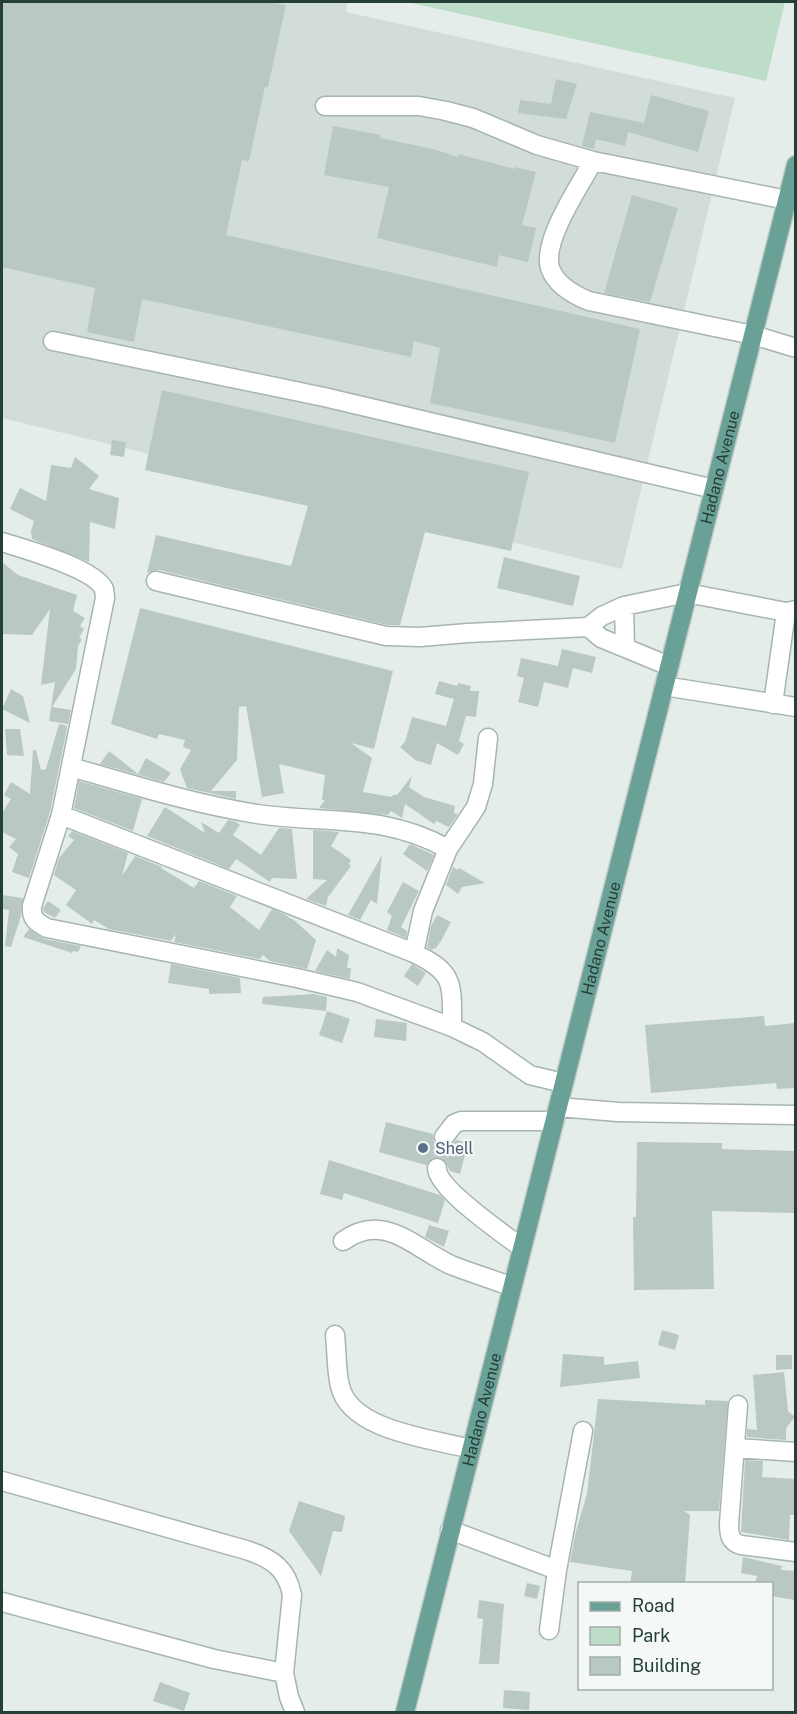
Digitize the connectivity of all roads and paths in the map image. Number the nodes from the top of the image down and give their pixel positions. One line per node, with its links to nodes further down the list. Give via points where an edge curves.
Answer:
1 (325, 106): 2 (street, via 419,106 446,111 537,145)
2 (593, 160): 4 (street); 5 (street, via 550,245 549,258 556,278 589,302)
3 (795, 165): 4 (main road, Hadano Avenue)
4 (787, 200): 5 (main road, Hadano Avenue)
5 (753, 335): 7 (street); 8 (main road, Hadano Avenue)
6 (53, 341): 8 (street, via 324,397)
7 (795, 348)
8 (714, 489): 11 (main road, Hadano Avenue)
9 (2, 542): 21 (street, via 66,563 91,576 104,589)
10 (156, 581): 14 (street, via 386,636)
11 (687, 593): 12 (street); 13 (street); 16 (main road, Hadano Avenue)
12 (624, 606): 14 (street); 15 (street)
13 (791, 611): 18 (street)
14 (588, 627): 15 (street, via 601,638)
15 (625, 647): 16 (street)
16 (669, 666): 17 (main road, Hadano Avenue)
17 (664, 686): 18 (street); 26 (main road, Hadano Avenue)
18 (773, 704): 19 (street)
19 (795, 707)
20 (488, 738): 23 (street, via 476,807)
21 (71, 767): 22 (street); 23 (street, via 157,793 233,810 397,827)
22 (61, 815): 24 (street); 25 (street, via 32,906 32,915 47,928 357,992)
23 (448, 849): 24 (street, via 423,911)
24 (414, 953): 25 (street, via 433,963 449,980)
25 (452, 1026): 26 (street, via 530,1075)
26 (563, 1083): 27 (main road, Hadano Avenue)
27 (556, 1114): 28 (street); 29 (street, via 461,1121); 32 (main road, Hadano Avenue)
28 (795, 1115)
29 (444, 1137)
30 (437, 1168): 32 (street, via 440,1179 453,1194)
31 (343, 1241): 33 (street, via 362,1230 395,1233 450,1264)
32 (522, 1248): 33 (main road, Hadano Avenue)
33 (512, 1287): 38 (main road, Hadano Avenue)
34 (335, 1335): 38 (street, via 340,1387 357,1413 386,1428)
35 (738, 1405): 37 (street)
36 (583, 1431): 43 (street)
37 (736, 1448): 39 (street); 42 (street, via 729,1524 732,1540 741,1545)
38 (471, 1449): 41 (main road, Hadano Avenue)
39 (795, 1452)
40 (2, 1480): 46 (street, via 276,1562 290,1583 292,1595)
41 (450, 1530): 43 (street); 47 (main road, Hadano Avenue)
42 (795, 1552)
43 (557, 1570): 45 (street)
44 (2, 1602): 46 (street, via 214,1659)
45 (549, 1630)
46 (284, 1673): 48 (street)
47 (406, 1708)
48 (295, 1713)

